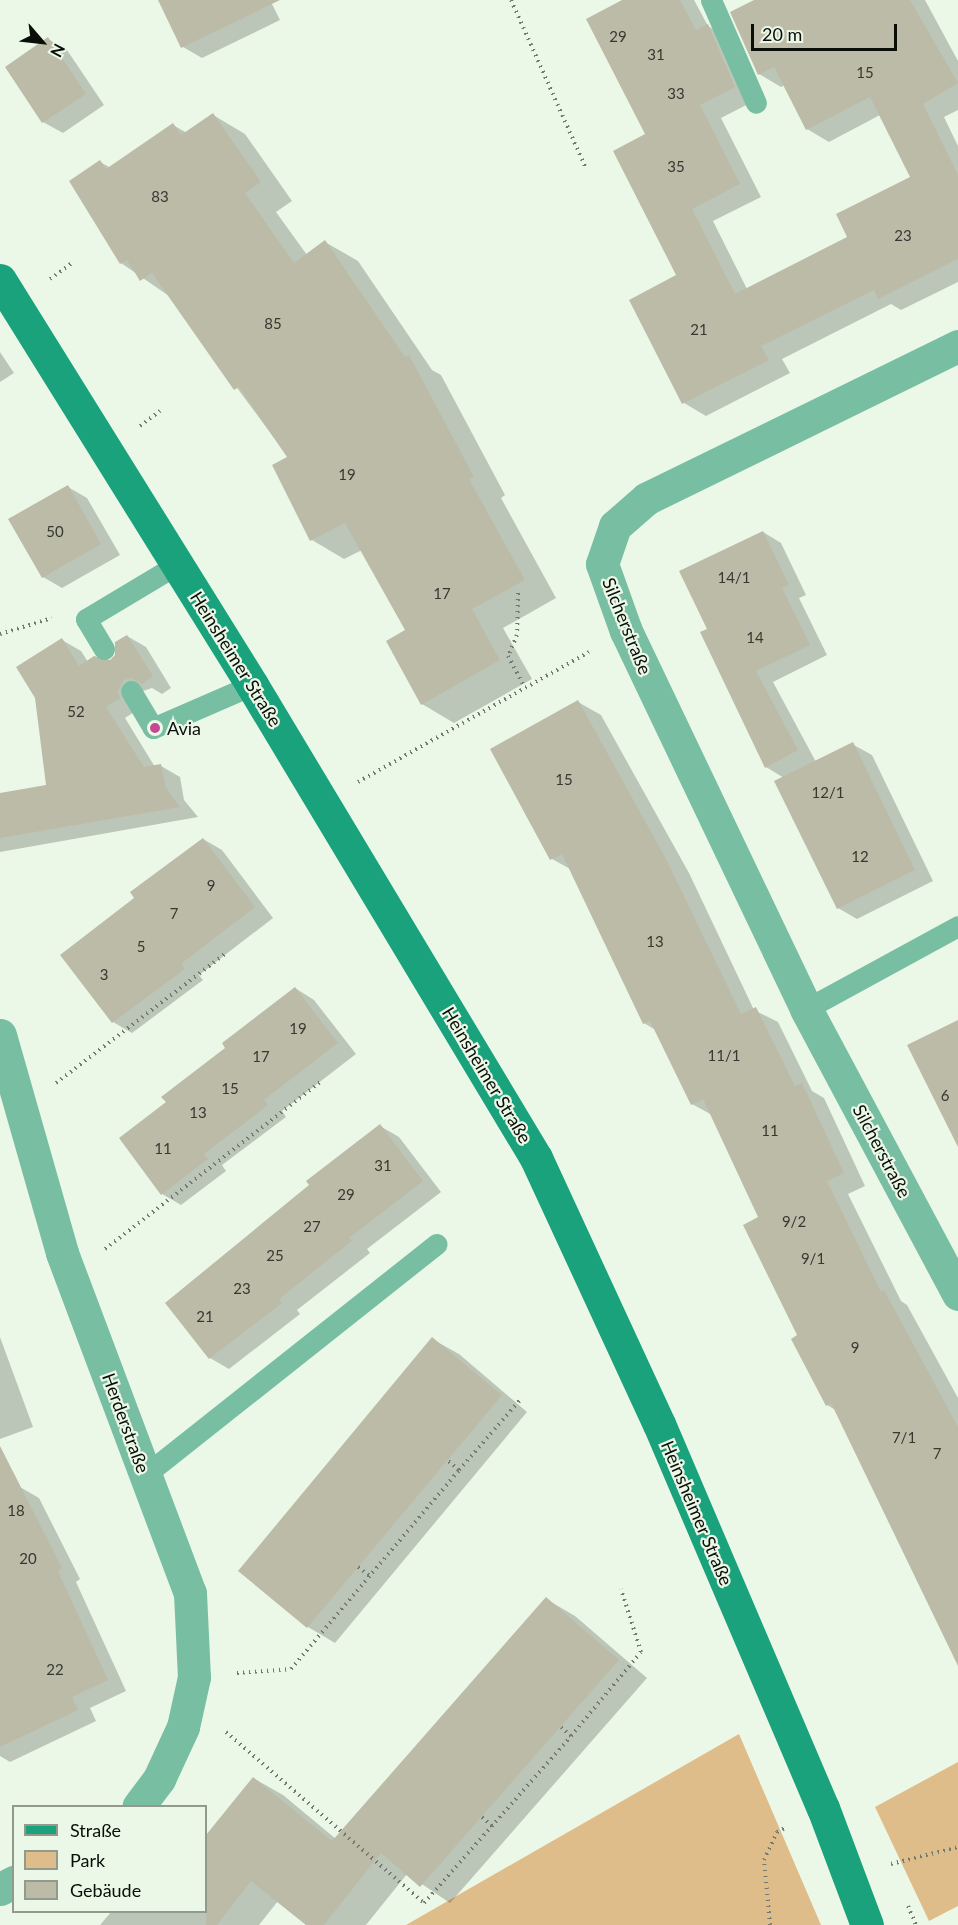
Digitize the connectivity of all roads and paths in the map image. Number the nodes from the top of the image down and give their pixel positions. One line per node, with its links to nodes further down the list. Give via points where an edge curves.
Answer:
1 (511, 0): 4 (path)
2 (711, 0): 3 (lane)
3 (756, 103)
4 (585, 166)
5 (72, 263): 7 (path)
6 (0, 280): 11 (street, Heinsheimer Straße)
7 (45, 283)
8 (958, 346): 14 (street, Silcherstraße, via 646,500 615,526 602,564)
9 (160, 411): 10 (path)
10 (132, 433)
11 (178, 564): 13 (lane); 17 (street, Heinsheimer Straße)
12 (518, 593): 18 (path, via 517,635 508,656)
13 (86, 619): 15 (path, via 56,617); 16 (lane)
14 (626, 631): 18 (path); 23 (street, Silcherstraße)
15 (0, 634)
16 (104, 649)
17 (252, 685): 19 (lane, via 153,728); 41 (street, Heinsheimer Straße, via 536,1158 659,1424)
18 (525, 688): 20 (path)
19 (131, 691)
20 (362, 780)
21 (958, 926): 23 (lane)
22 (225, 954): 26 (path)
23 (806, 1009): 29 (street, Silcherstraße)
24 (0, 1035): 26 (street, Herderstraße)
25 (320, 1083): 28 (path)
26 (21, 1109): 28 (street, Herderstraße)
27 (436, 1244): 33 (lane)
28 (71, 1275): 33 (street, Herderstraße)
29 (958, 1294)
30 (521, 1398): 32 (path)
31 (447, 1460): 32 (path)
32 (459, 1470): 35 (path)
33 (146, 1475): 37 (street, Herderstraße, via 190,1593)
34 (358, 1567): 35 (path)
35 (370, 1576): 37 (path, via 291,1669)
36 (621, 1589): 39 (path, via 641,1652)
37 (191, 1689): 40 (street, Herderstraße, via 183,1727 159,1779); 43 (path, via 424,1903)
38 (561, 1727): 39 (path)
39 (571, 1736): 43 (path)
40 (140, 1805)
41 (823, 1808): 46 (path, via 777,1832 764,1860); 47 (street, Heinsheimer Straße)
42 (482, 1817): 43 (path)
43 (493, 1827)
44 (958, 1847): 45 (path)
45 (891, 1864)
46 (770, 1925)
47 (867, 1925)

